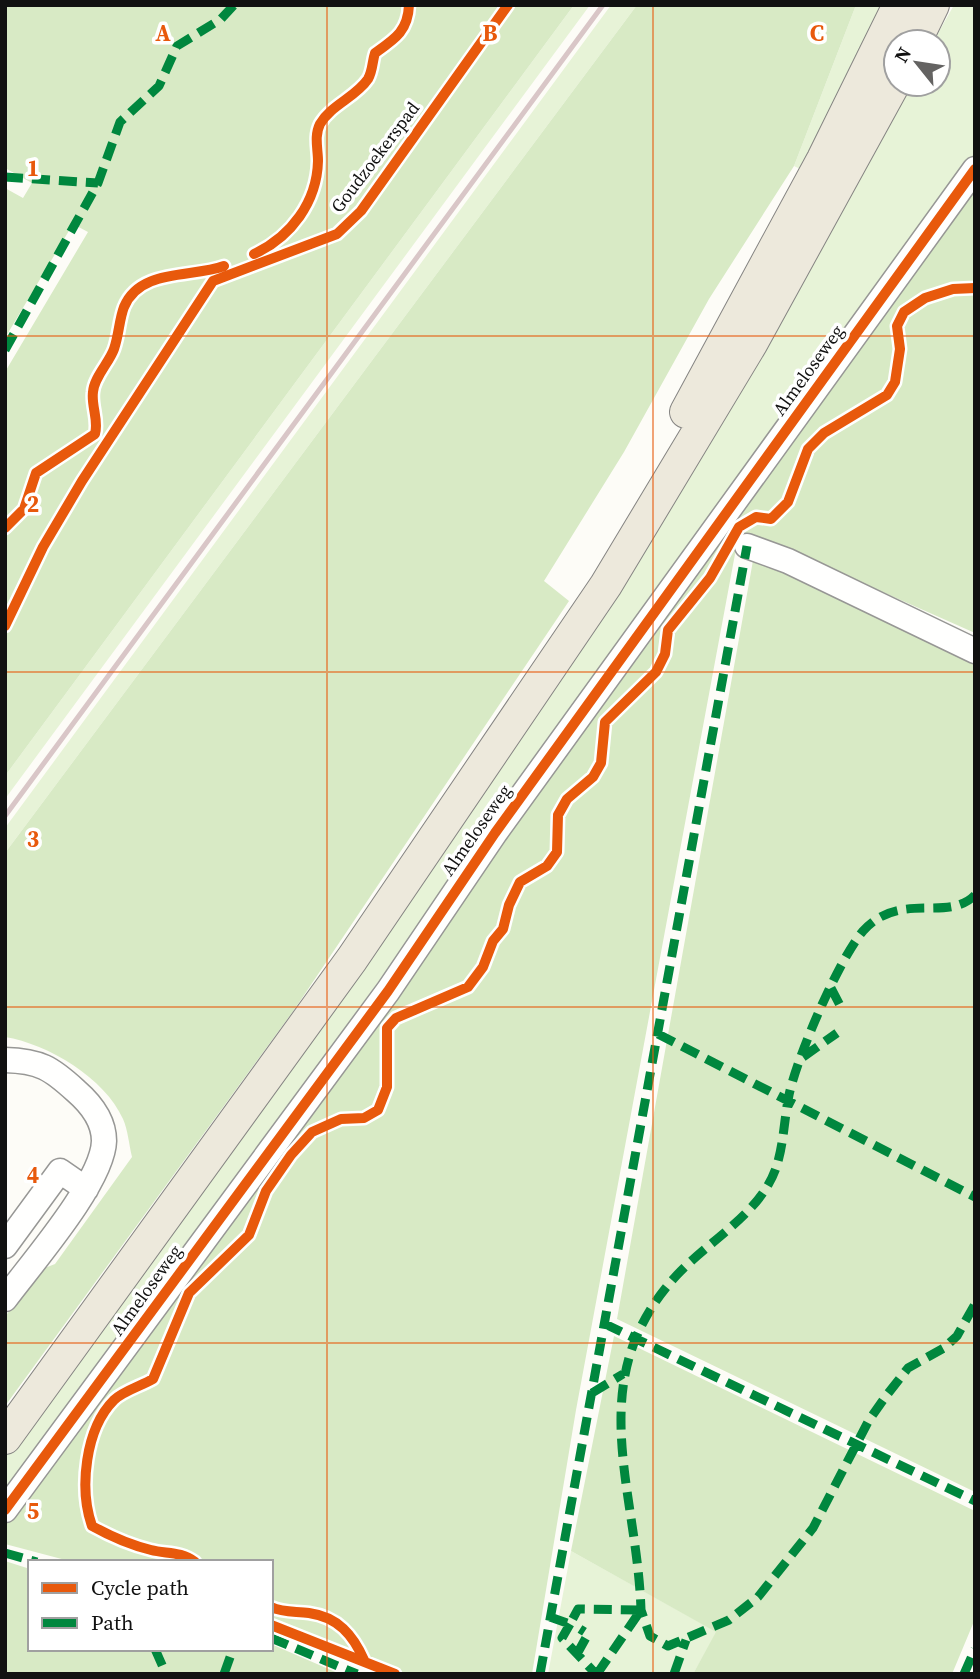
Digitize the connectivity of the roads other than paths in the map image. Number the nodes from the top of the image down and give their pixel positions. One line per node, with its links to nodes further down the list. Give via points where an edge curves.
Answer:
1 (899, 5): 8 (main road, via 823,159)
2 (933, 5): 3 (main road)
3 (922, 28)
4 (886, 98): 8 (main road, via 709,415 606,585)
5 (975, 169): 15 (street, Almeloseweg, via 495,832 388,990)
6 (747, 546): 7 (street, via 788,561)
7 (975, 651)
8 (550, 663): 14 (main road, Almeloseweg, via 352,959)
9 (5, 1060): 10 (street, via 32,1061 55,1073 99,1116 104,1141 98,1166)
10 (81, 1185): 11 (street, via 60,1171); 12 (street); 13 (street)
11 (7, 1241)
12 (5, 1277)
13 (5, 1299)
14 (5, 1438)
15 (5, 1510)

